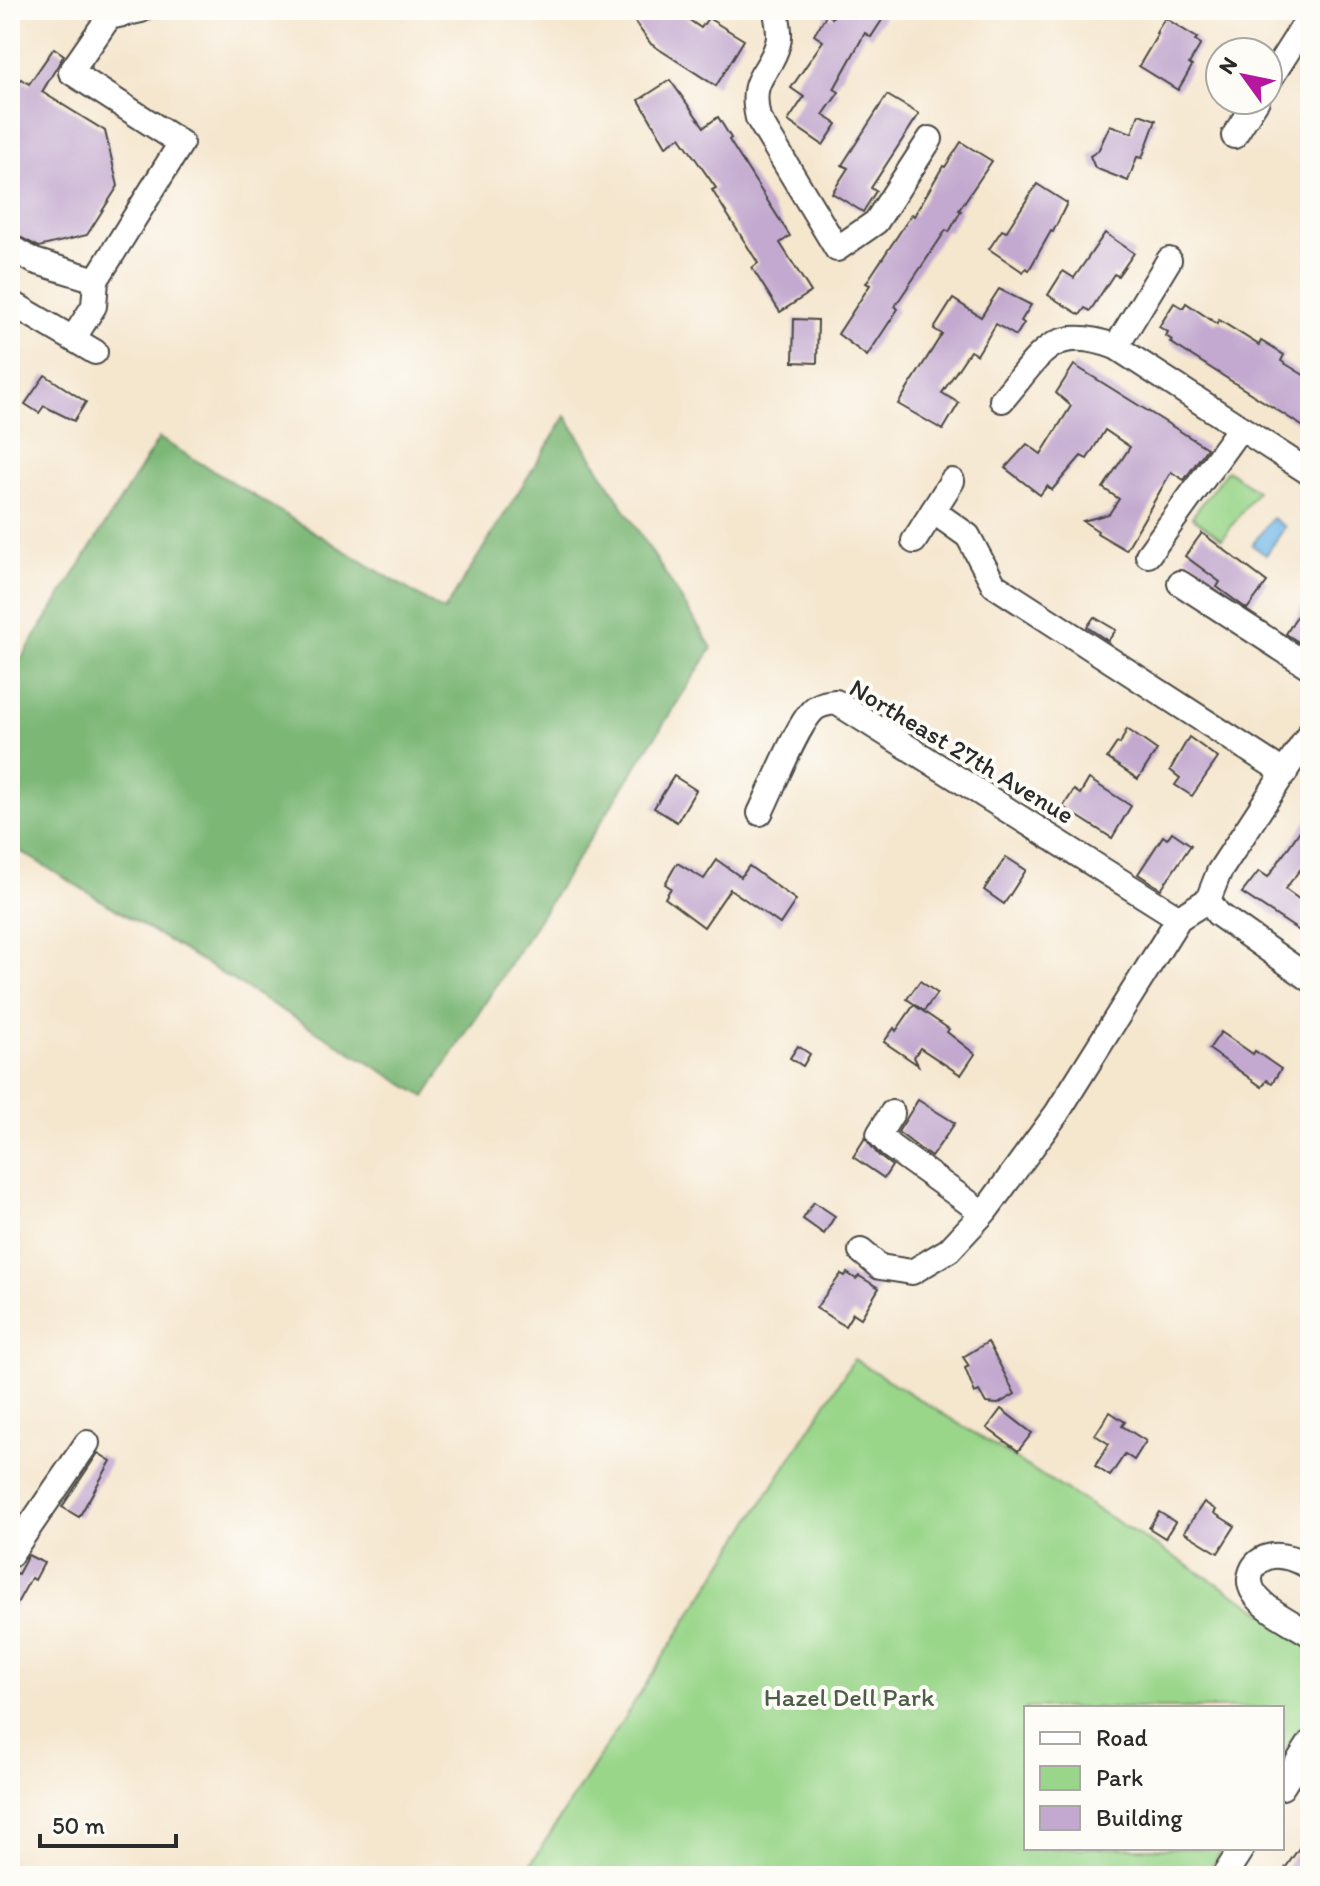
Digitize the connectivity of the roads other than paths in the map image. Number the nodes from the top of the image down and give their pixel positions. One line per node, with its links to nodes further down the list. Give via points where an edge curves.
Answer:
1 (141, 10): 3 (street)
2 (776, 10): 8 (street, via 779,38 758,79 758,118 837,249 876,222)
3 (103, 14): 11 (street, via 71,72 181,143)
4 (1310, 16): 5 (street)
5 (1284, 57)
6 (1247, 116): 7 (street)
7 (1234, 136)
8 (930, 139)
9 (10, 247): 11 (street, via 34,261)
10 (1169, 260): 14 (street)
11 (96, 280): 13 (street, via 94,306)
12 (10, 302): 13 (street)
13 (73, 339): 15 (street)
14 (1116, 347): 16 (street, via 1095,339 1060,340); 17 (street)
15 (95, 352)
16 (1002, 400)
17 (1240, 428): 18 (street); 22 (street)
18 (1310, 473)
19 (952, 481): 20 (street)
20 (933, 511): 21 (street); 26 (street, via 968,536 988,577 1002,591)
21 (914, 541)
22 (1148, 555)
23 (1180, 583): 24 (street)
24 (1310, 667)
25 (1310, 733): 26 (street)
26 (1285, 773): 28 (street, via 1219,872)
27 (760, 813): 29 (street, Northeast 27th Avenue, via 813,710 836,702)
28 (1208, 900): 29 (street); 30 (street, via 1218,914)
29 (1179, 918): 32 (street, via 1057,1113)
30 (1310, 979)
31 (892, 1113): 32 (street, via 879,1134)
32 (983, 1213): 33 (street, via 949,1250 912,1272 880,1267)
33 (861, 1251)
34 (87, 1443): 35 (street)
35 (10, 1555)
36 (1310, 1567): 37 (street, via 1268,1557 1257,1563 1250,1578 1255,1595)
37 (1310, 1634)
38 (1310, 1743): 39 (street)
39 (1284, 1784)
40 (1241, 1850): 41 (street)
41 (1224, 1876)

